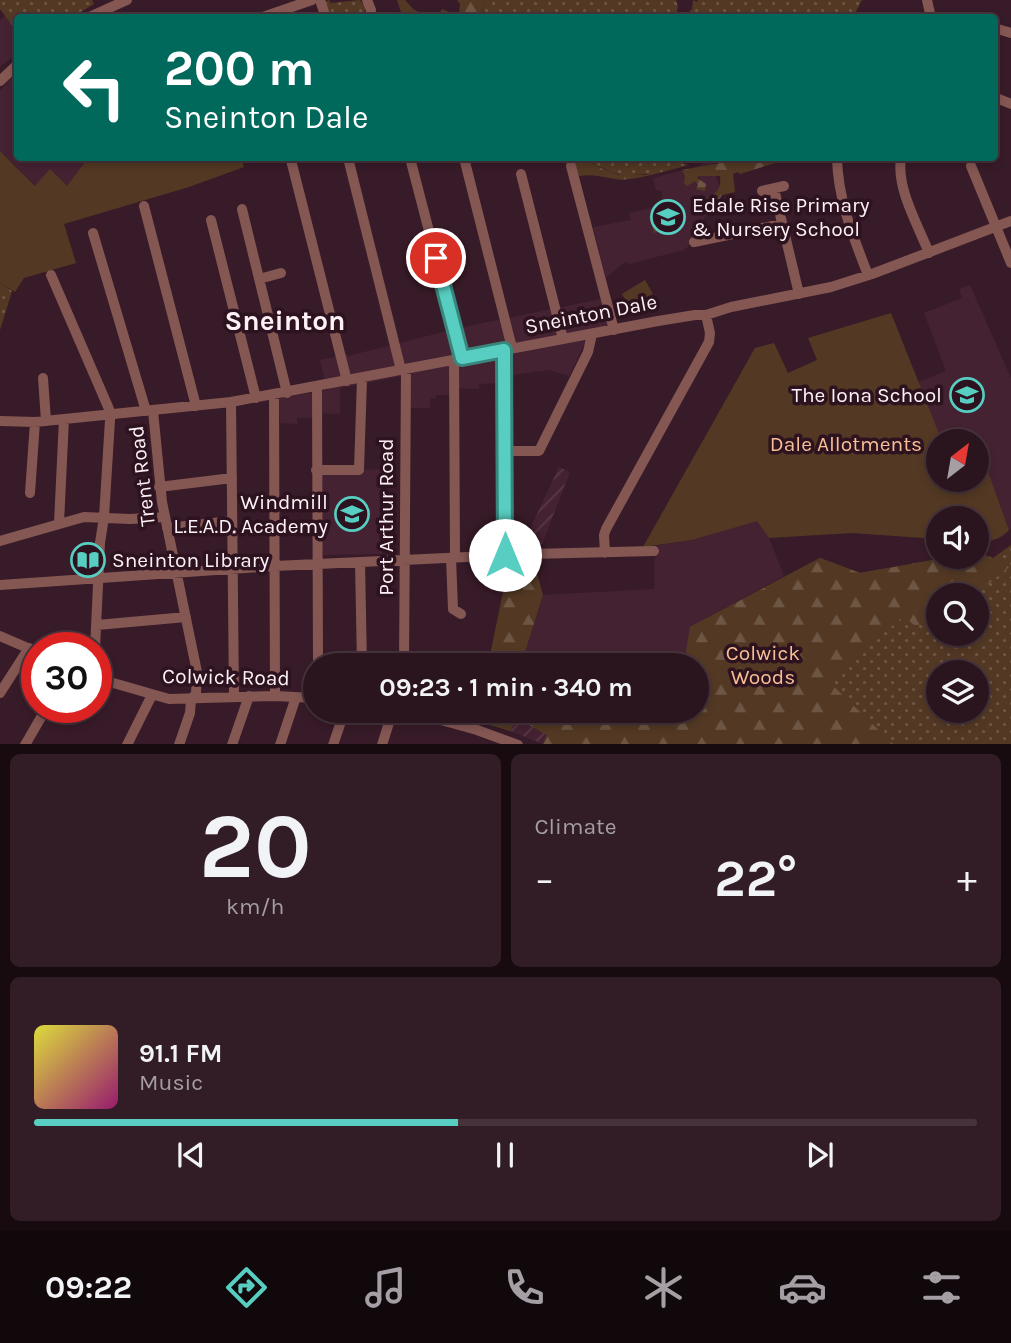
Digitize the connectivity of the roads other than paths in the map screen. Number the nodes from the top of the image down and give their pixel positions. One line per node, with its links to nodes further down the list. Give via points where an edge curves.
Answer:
1 (127, 0): 3 (street)
2 (312, 0): 4 (street)
3 (101, 14)
4 (272, 14)
5 (14, 68): 6 (street)
6 (0, 81)
7 (291, 161): 41 (street)
8 (349, 161): 38 (street, Port Arthur Road)
9 (411, 161): 37 (street)
10 (465, 161): 36 (street)
11 (837, 161): 29 (street, via 844,212)
12 (901, 161): 25 (street, via 904,190)
13 (571, 166): 33 (street)
14 (971, 166): 22 (street)
15 (521, 174): 35 (street)
16 (762, 191): 21 (street, via 779,188)
17 (144, 206): 47 (street)
18 (242, 209): 30 (street)
19 (211, 220): 45 (street)
20 (1011, 221): 22 (street, Sneinton Dale)
21 (782, 224): 24 (street); 31 (street)
22 (995, 227): 25 (street, Sneinton Dale); 26 (street)
23 (93, 233): 48 (street, Trent Road)
24 (700, 239)
25 (929, 253): 29 (street, Sneinton Dale)
26 (1011, 263)
27 (281, 273): 30 (street)
28 (51, 275): 49 (street)
29 (868, 275): 31 (street, Sneinton Dale)
30 (259, 279): 43 (street)
31 (799, 294): 32 (street, Sneinton Dale)
32 (706, 315): 33 (street, Sneinton Dale); 65 (street, via 710,339 606,529)
33 (614, 330): 34 (street, Sneinton Dale)
34 (592, 334): 35 (street, Sneinton Dale); 53 (street, via 588,352 539,451)
35 (564, 339): 36 (street, Sneinton Dale)
36 (508, 349): 37 (street, Sneinton Dale); 53 (street)
37 (458, 359): 38 (street, Sneinton Dale); 67 (street)
38 (403, 369): 40 (street, Sneinton Dale); 68 (street, Port Arthur Road)
39 (43, 378): 52 (street)
40 (362, 379): 41 (street, Sneinton Dale); 54 (street, via 359,470)
41 (347, 381): 42 (street, Sneinton Dale)
42 (317, 387): 43 (street, Sneinton Dale); 54 (street)
43 (287, 393): 44 (street, Sneinton Dale)
44 (274, 396): 45 (street, Sneinton Dale); 71 (street)
45 (256, 398): 46 (street, Sneinton Dale)
46 (231, 402): 47 (street, Sneinton Dale); 55 (street)
47 (196, 407): 48 (street, Sneinton Dale)
48 (150, 411): 49 (street, Sneinton Dale); 56 (street, Trent Road)
49 (110, 415): 50 (street, Sneinton Dale); 58 (street)
50 (64, 419): 52 (street, Sneinton Dale); 61 (street)
51 (0, 422): 52 (street, Sneinton Dale)
52 (40, 422): 57 (street)
53 (505, 451): 66 (street)
54 (316, 470): 70 (street)
55 (232, 478): 56 (street); 60 (street)
56 (159, 487): 59 (street, Trent Road)
57 (30, 493)
58 (104, 517): 59 (street); 61 (street); 74 (street)
59 (164, 517): 62 (street, Trent Road)
60 (233, 521): 62 (street); 72 (street)
61 (59, 523): 63 (street)
62 (167, 528): 73 (street, Trent Road)
63 (0, 541)
64 (654, 551): 65 (street)
65 (604, 553): 66 (street)
66 (505, 555): 67 (street)
67 (453, 558): 68 (street); 76 (street, via 451,601)
68 (405, 560): 69 (street); 84 (street, Port Arthur Road)
69 (360, 562): 70 (street); 83 (street)
70 (318, 564): 71 (street); 82 (street)
71 (275, 566): 72 (street); 89 (street)
72 (233, 568): 73 (street); 90 (street)
73 (176, 572): 74 (street); 77 (street, Trent Road)
74 (99, 577): 75 (street); 78 (street)
75 (0, 585)
76 (461, 614)
77 (186, 617): 78 (street); 94 (street, Trent Road, via 197,672 196,694)
78 (97, 625): 79 (street)
79 (96, 632)
80 (0, 636): 81 (street)
81 (21, 645)
82 (318, 653)
83 (362, 653)
84 (404, 653)
85 (21, 666): 87 (street)
86 (112, 683): 88 (street, Colwick Road)
87 (0, 694)
88 (152, 695): 94 (street, Colwick Road); 100 (street)
89 (275, 695): 91 (street, Colwick Road); 92 (street, Colwick Road)
90 (233, 696): 91 (street, Colwick Road); 94 (street, Colwick Road)
91 (248, 696): 102 (street)
92 (296, 697): 93 (street, Colwick Road); 103 (street)
93 (303, 697)
94 (191, 699): 101 (street, Trent Road)
95 (37, 723): 99 (street)
96 (340, 723): 104 (street)
97 (389, 723): 105 (street)
98 (452, 723): 106 (street)
99 (25, 744)
100 (127, 744)
101 (179, 744)
102 (232, 744)
103 (280, 744)
104 (332, 744)
105 (382, 744)
106 (518, 744)

